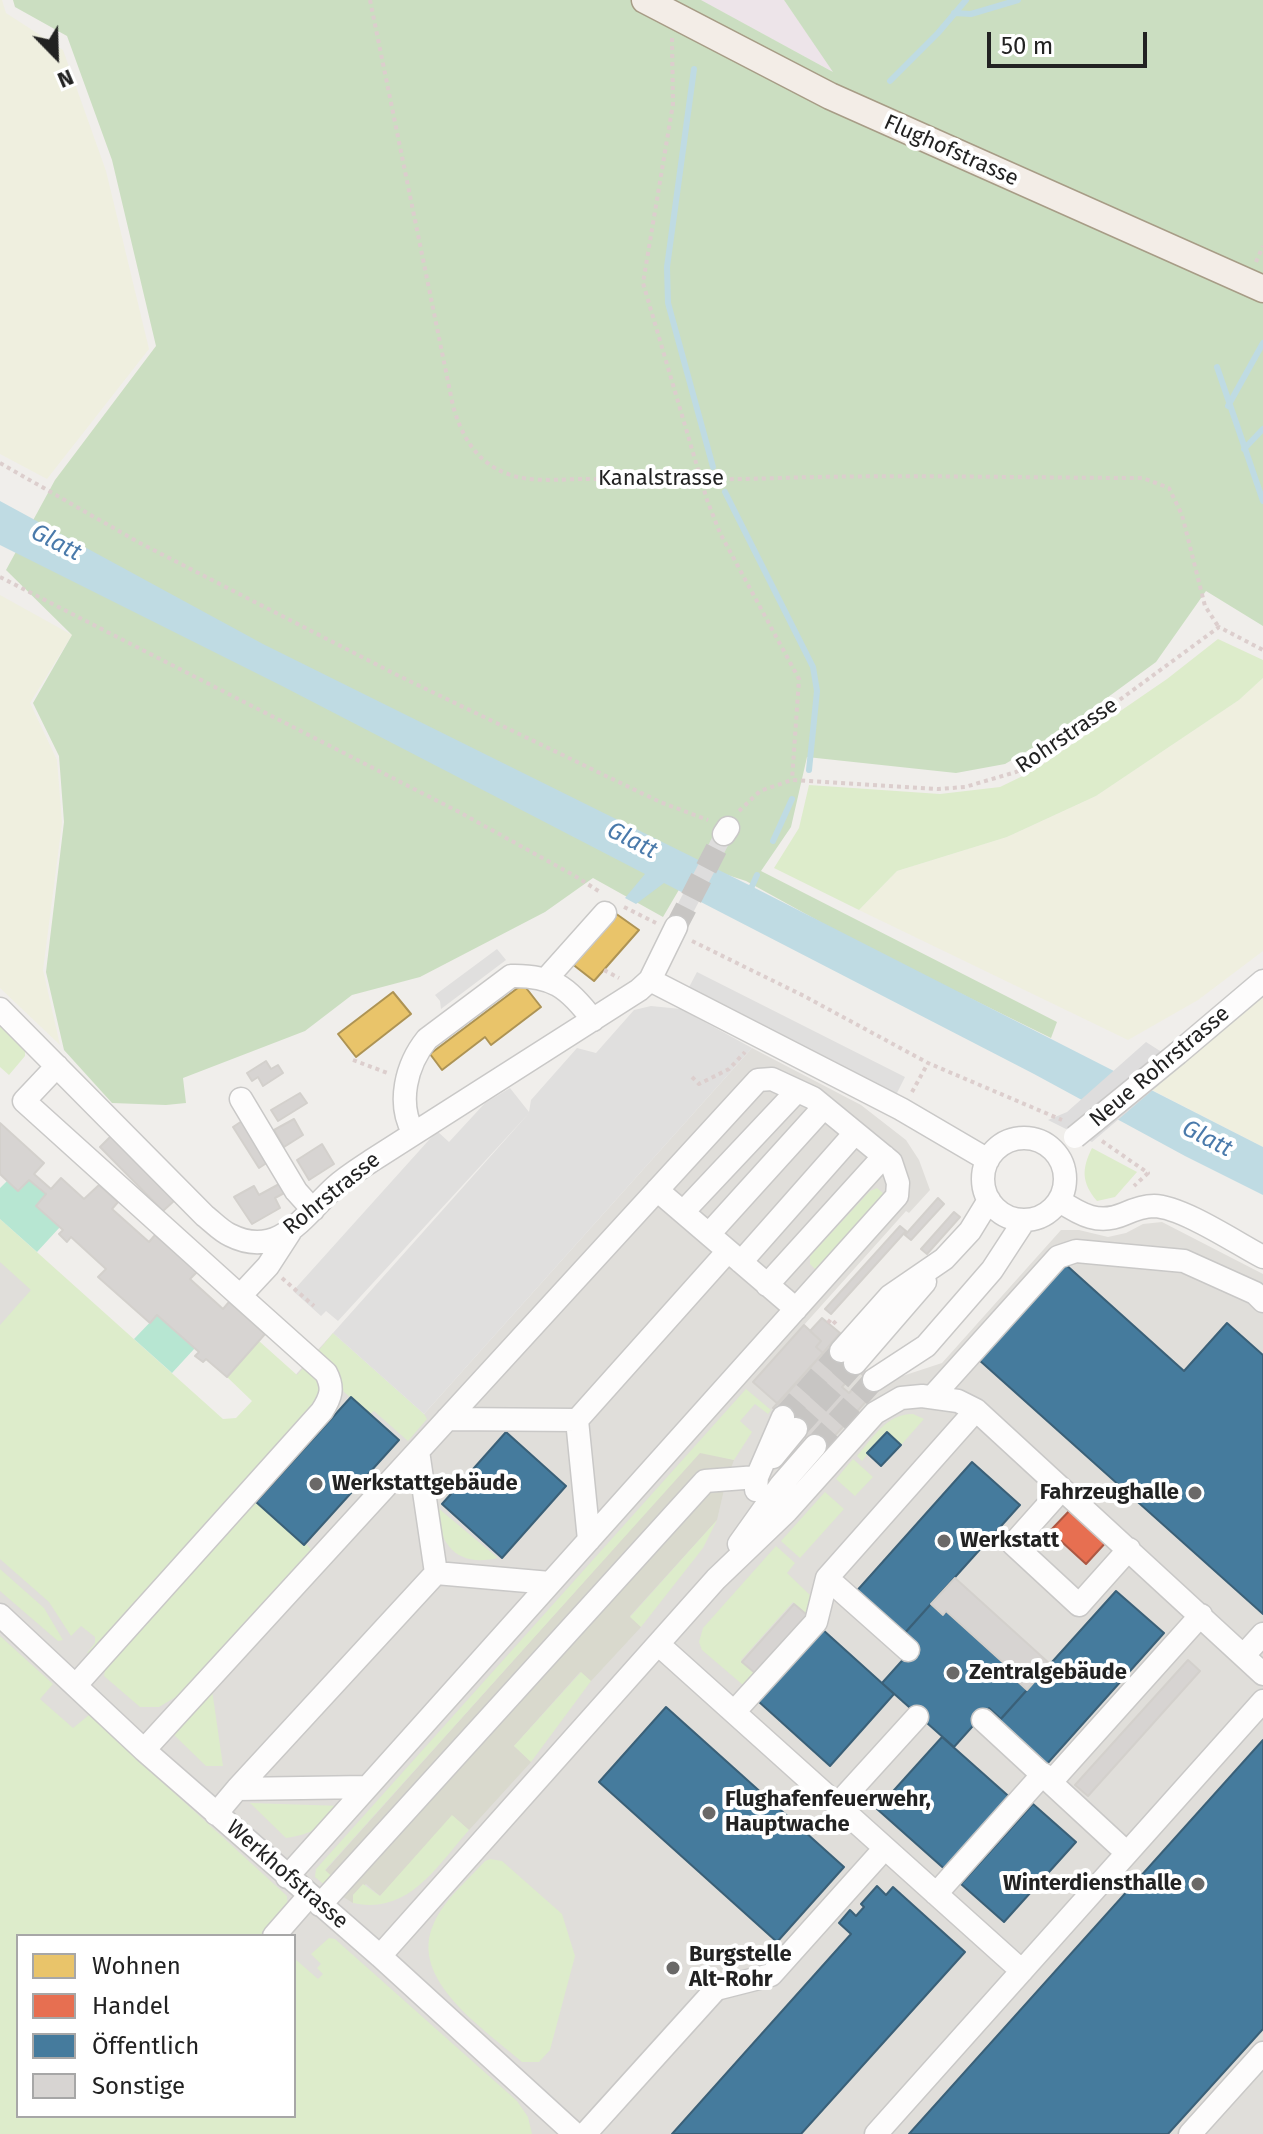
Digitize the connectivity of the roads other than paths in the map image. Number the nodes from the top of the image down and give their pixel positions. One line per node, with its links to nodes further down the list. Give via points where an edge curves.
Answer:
1 (645, 0): 2 (main road, Flughofstrasse)
2 (676, 8): 3 (main road, Flughofstrasse, via 900,128)
3 (1258, 288)
4 (612, 906): 6 (street)
5 (675, 930): 7 (street, Rohrstrasse)
6 (547, 978): 10 (street, via 575,996); 15 (street, via 511,976 427,1039 407,1080 405,1118)
7 (650, 980): 10 (street, Rohrstrasse); 19 (street, via 901,1109)
8 (1263, 981): 17 (street, Neue Rohrstrasse, bridge, via 1178,1053 1070,1129)
9 (0, 1009): 11 (street, Rohrstrasse)
10 (593, 1020): 15 (street, Rohrstrasse)
11 (57, 1066): 26 (street, Rohrstrasse, via 229,1235 250,1242); 31 (street, via 24,1101)
12 (797, 1091): 14 (street); 20 (street, via 772,1079 758,1080); 24 (street)
13 (241, 1099): 23 (street)
14 (824, 1107): 16 (street); 27 (street)
15 (413, 1132): 23 (street, Rohrstrasse, via 336,1186)
16 (855, 1133): 18 (street); 28 (street)
17 (1056, 1152): 19 (street, via 1026,1138 1004,1143); 22 (street, via 1066,1181)
18 (884, 1156): 30 (street); 33 (street, via 898,1183 897,1196)
19 (988, 1160): 21 (street, via 983,1180)
20 (657, 1190): 24 (street); 39 (street)
21 (989, 1200): 25 (street, via 1004,1215); 35 (street, via 944,1259 890,1296)
22 (1060, 1201): 25 (street, via 1044,1216); 29 (street, via 1093,1220 1154,1206 1177,1211)
23 (313, 1210): 26 (street, Rohrstrasse)
24 (683, 1212): 27 (street)
25 (1024, 1221): 34 (street, via 992,1270)
26 (290, 1232): 31 (street)
27 (709, 1234): 28 (street)
28 (735, 1257): 30 (street); 40 (street)
29 (1263, 1257)
30 (767, 1285): 33 (street)
31 (240, 1296): 60 (street, via 326,1373 330,1398)
32 (1263, 1301): 37 (street, via 1184,1261 1076,1251 1058,1257)
33 (796, 1309): 47 (street)
34 (926, 1346): 36 (street); 37 (street, via 913,1373)
35 (848, 1357)
36 (874, 1380)
37 (927, 1396): 38 (street); 51 (street, via 901,1398 875,1413 787,1511)
38 (976, 1410): 45 (street); 50 (street)
39 (447, 1419): 40 (street); 43 (street)
40 (577, 1420): 47 (street)
41 (789, 1423): 44 (street)
42 (815, 1446): 46 (street)
43 (418, 1451): 49 (street); 65 (street)
44 (757, 1477): 46 (street); 75 (street, via 705,1481)
45 (1062, 1489): 48 (street); 48 (street, via 1013,1544 1079,1605)
46 (750, 1526): 51 (street)
47 (589, 1540): 52 (street)
48 (1129, 1549): 54 (street)
49 (436, 1573): 52 (street); 68 (street)
50 (827, 1578): 57 (street); 62 (street, via 816,1622)
51 (716, 1579): 56 (street)
52 (550, 1583): 67 (street)
53 (0, 1615): 60 (street, Werkhofstrasse)
54 (1201, 1615): 58 (street); 66 (street)
55 (1263, 1634): 58 (street)
56 (658, 1644): 62 (street); 77 (street)
57 (908, 1650)
58 (1244, 1655): 59 (street)
59 (1263, 1674)
60 (76, 1685): 65 (street, Werkhofstrasse)
61 (1263, 1701): 72 (street)
62 (734, 1712): 69 (street)
63 (917, 1717): 69 (street)
64 (983, 1720): 66 (street)
65 (144, 1750): 70 (street, Werkhofstrasse)
66 (1047, 1778): 72 (street); 74 (street)
67 (367, 1787): 68 (street); 73 (street)
68 (237, 1789): 70 (street)
69 (837, 1805): 71 (street)
70 (216, 1814): 73 (street, Werkhofstrasse)
71 (885, 1848): 74 (street); 81 (street, via 771,1975 716,1989)
72 (1127, 1853): 78 (street)
73 (287, 1877): 75 (street, Werkhofstrasse)
74 (936, 1894): 78 (street)
75 (315, 1900): 76 (street); 77 (street, Werkhofstrasse)
76 (276, 1934)
77 (380, 1956): 80 (street, Werkhofstrasse)
78 (1022, 1971): 82 (street)
79 (1263, 2053): 83 (street)
80 (575, 2134)
81 (585, 2134)
82 (876, 2134)
83 (1190, 2134)

